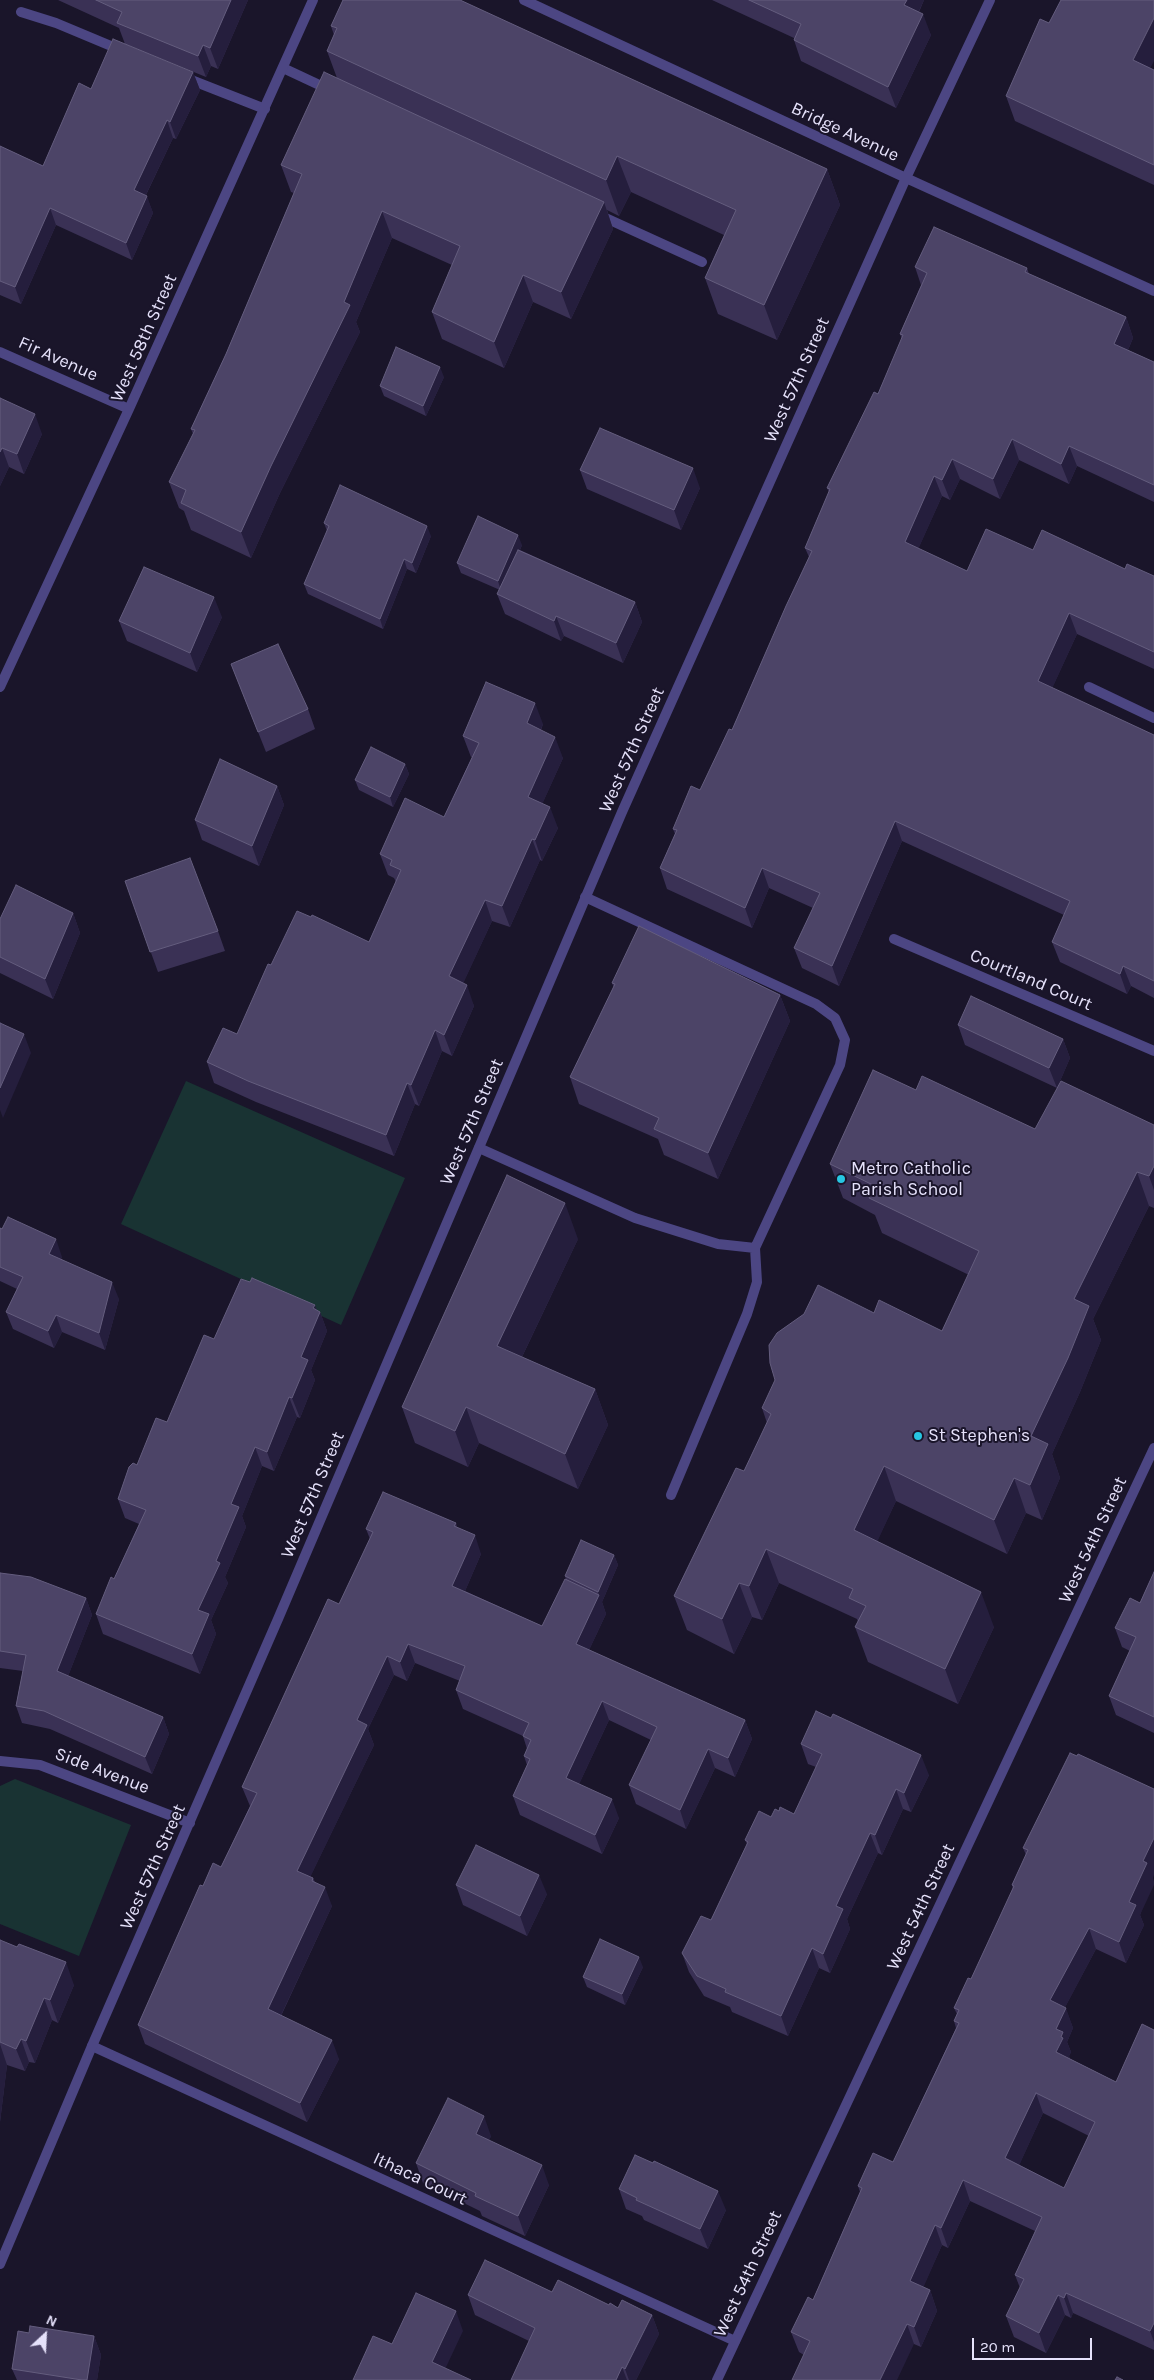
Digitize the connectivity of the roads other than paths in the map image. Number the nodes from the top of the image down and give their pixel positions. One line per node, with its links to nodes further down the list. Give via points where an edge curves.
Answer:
1 (313, 0): 6 (street, West 58th Street)
2 (524, 0): 10 (street, Bridge Avenue)
3 (990, 0): 10 (street, West 57th Street)
4 (21, 12): 5 (street)
5 (137, 57)
6 (283, 68): 8 (street); 9 (street, West 58th Street)
7 (174, 73): 9 (street)
8 (341, 95)
9 (265, 109): 15 (street, West 58th Street)
10 (906, 178): 13 (street, Bridge Avenue); 19 (street, West 57th Street)
11 (594, 212): 12 (street)
12 (702, 262)
13 (1154, 291)
14 (0, 352): 15 (street, Fir Avenue)
15 (130, 409): 16 (street, West 58th Street)
16 (0, 687)
17 (1089, 687): 18 (street)
18 (1154, 718)
19 (585, 897): 22 (street, West 57th Street); 23 (street, via 816,1004 835,1018 845,1040 840,1065)
20 (894, 939): 21 (street, Courtland Court)
21 (1154, 1051)
22 (479, 1148): 23 (street, via 635,1218 718,1244); 27 (street, West 57th Street)
23 (756, 1248): 25 (street, via 757,1282 747,1314)
24 (1154, 1448): 30 (street, West 54th Street)
25 (671, 1495)
26 (0, 1761): 27 (street, Side Avenue, via 40,1765)
27 (190, 1823): 28 (street, West 57th Street)
28 (92, 2046): 29 (street, West 57th Street); 30 (street, Ithaca Court)
29 (0, 2264)
30 (734, 2342): 31 (street, West 54th Street)
31 (717, 2380)

